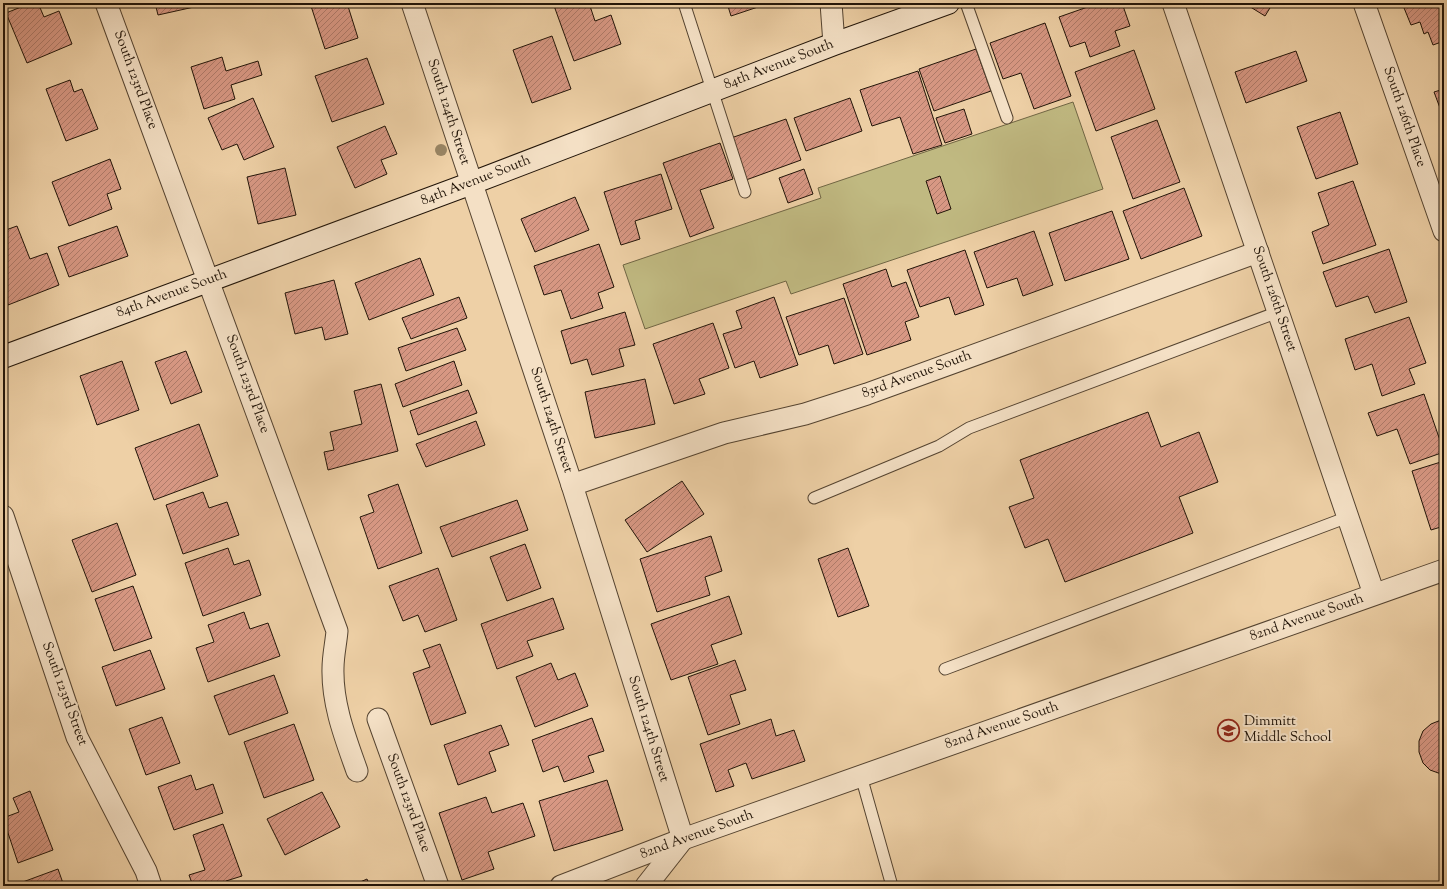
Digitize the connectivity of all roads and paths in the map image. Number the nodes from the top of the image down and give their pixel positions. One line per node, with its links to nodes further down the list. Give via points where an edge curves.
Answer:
1 (106, 3): 16 (street, South 123rd Place)
2 (412, 3): 12 (street, South 124th Street)
3 (684, 3): 10 (lane)
4 (831, 3): 9 (street)
5 (948, 3): 9 (street, 84th Avenue South)
6 (966, 3): 11 (lane)
7 (1173, 3): 15 (street, South 126th Street)
8 (1364, 3): 14 (street, South 126th Place)
9 (834, 44): 10 (street, 84th Avenue South)
10 (712, 91): 12 (street, 84th Avenue South); 13 (lane)
11 (1007, 118)
12 (472, 183): 16 (street, 84th Avenue South); 19 (street, South 124th Street)
13 (745, 192)
14 (1444, 232)
15 (1258, 252): 17 (street, South 126th Street); 19 (street, 83rd Avenue South, via 866,394 805,414 724,433)
16 (209, 280): 18 (street, 84th Avenue South); 27 (street, South 123rd Place, via 337,631 333,667 337,713)
17 (1278, 312): 20 (lane, via 969,428 939,446); 22 (street, South 126th Street)
18 (3, 357)
19 (572, 485): 29 (street, South 124th Street)
20 (814, 498)
21 (3, 516): 30 (street, South 123rd Street, via 77,737 146,871)
22 (1348, 516): 24 (street, South 126th Street); 25 (lane)
23 (1444, 570): 24 (street, 82nd Avenue South)
24 (1374, 594): 28 (street, 82nd Avenue South)
25 (945, 668)
26 (378, 719): 31 (street, South 123rd Place)
27 (357, 771)
28 (861, 776): 29 (street, 82nd Avenue South); 34 (lane)
29 (683, 839): 32 (street, 82nd Avenue South); 33 (street)
30 (151, 886)
31 (438, 886)
32 (561, 886)
33 (646, 886)
34 (892, 886)

